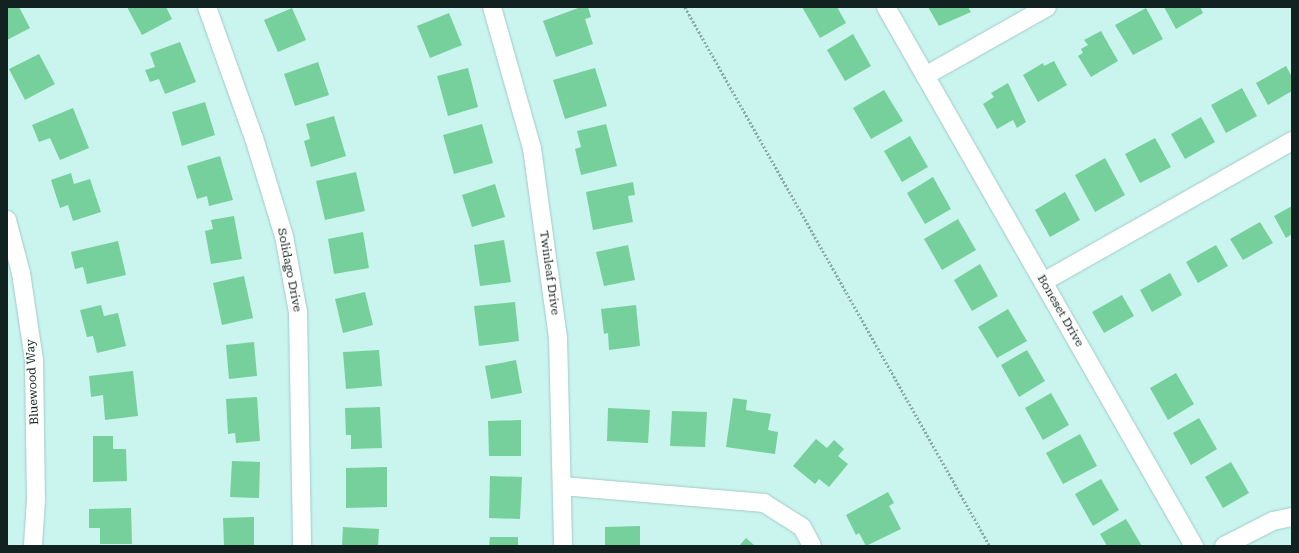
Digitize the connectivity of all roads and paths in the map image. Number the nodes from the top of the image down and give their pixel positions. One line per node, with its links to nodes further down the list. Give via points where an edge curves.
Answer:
1 (207, 7): 13 (street, Solidago Drive, via 254,138 284,236 298,312)
2 (492, 7): 10 (street, Twinleaf Drive, via 532,148 558,337)
3 (685, 7): 16 (path)
4 (886, 7): 6 (street, Boneset Drive)
5 (1047, 7): 6 (street)
6 (925, 76): 9 (street, Boneset Drive)
7 (1292, 142): 9 (street)
8 (7, 220): 12 (street, Bluewood Way, via 21,273 34,360 36,499)
9 (1043, 282): 17 (street, Boneset Drive)
10 (562, 486): 14 (street, Twinleaf Drive); 15 (street, via 764,503 802,527)
11 (1292, 517): 18 (street, via 1274,521)
12 (33, 546)
13 (302, 546)
14 (563, 546)
15 (812, 546)
16 (990, 546)
17 (1194, 546)
18 (1224, 546)

